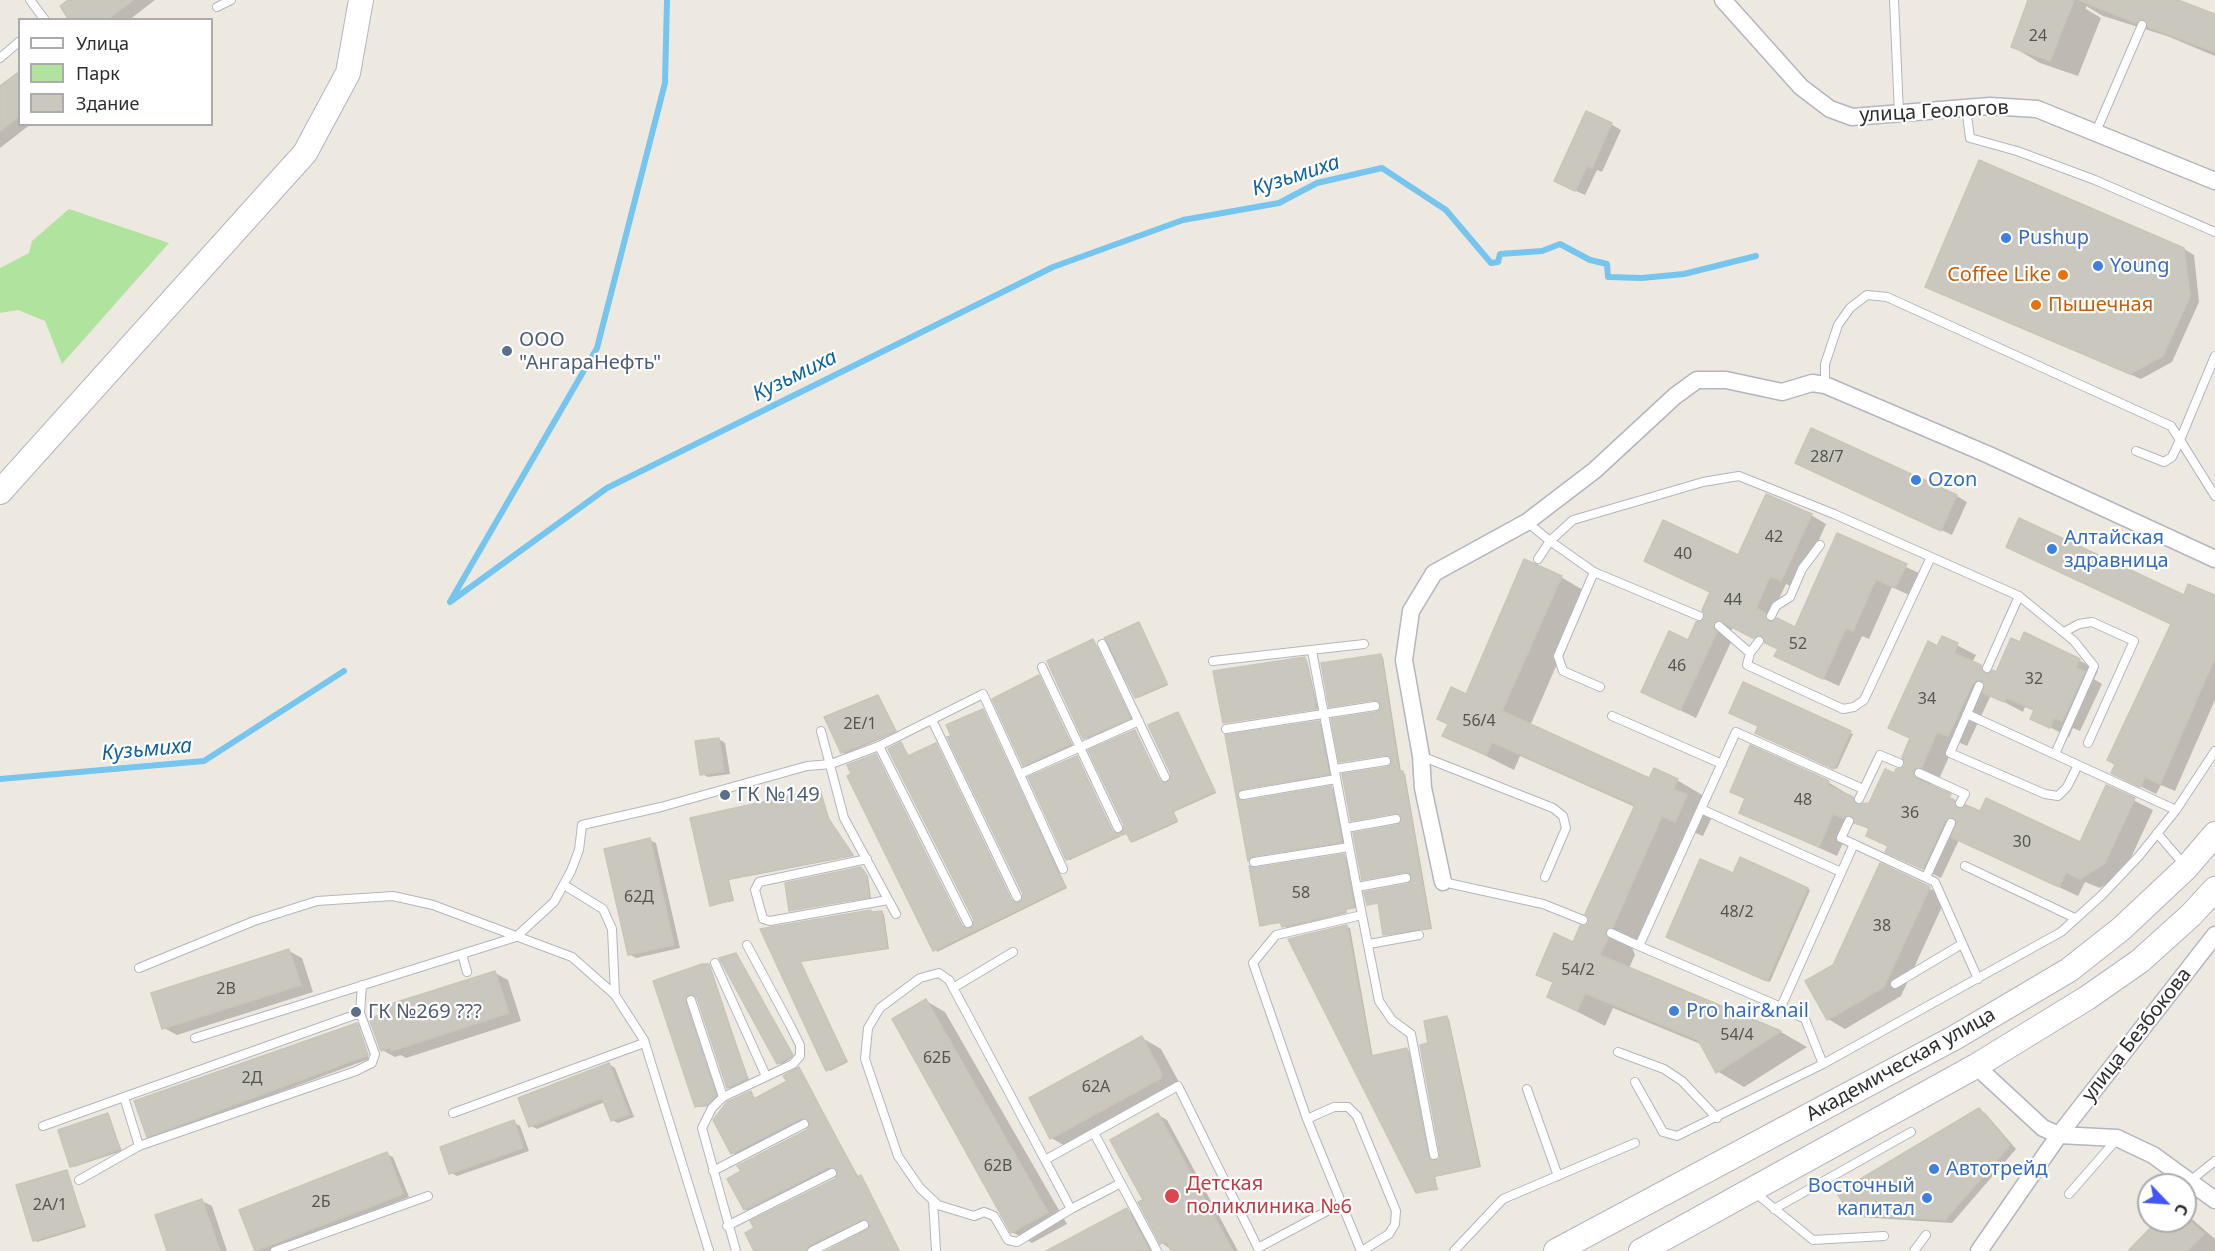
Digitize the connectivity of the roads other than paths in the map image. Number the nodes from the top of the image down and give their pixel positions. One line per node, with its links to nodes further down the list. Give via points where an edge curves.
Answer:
1 (30, 0): 7 (lane)
2 (231, 0): 6 (lane)
3 (361, 0): 20 (main road, via 348,74 304,153)
4 (1724, 0): 12 (street, улица Геологов, via 1801,87 1830,109 1852,117)
5 (1894, 0): 12 (lane)
6 (217, 7)
7 (44, 18)
8 (2142, 25): 13 (lane)
9 (18, 43): 10 (lane)
10 (0, 57)
11 (1966, 108): 12 (street, улица Геологов); 13 (street, улица Геологов, via 2037,109); 15 (lane, via 1970,138 2095,180)
12 (1899, 113)
13 (2095, 135): 14 (street, улица Геологов)
14 (2215, 181)
15 (2215, 231)
16 (2215, 356): 18 (lane)
17 (1825, 385): 18 (lane, via 1825,364 1838,324 1867,295 1887,297 2171,426); 22 (street, via 1812,383 1782,393 1726,380 1697,380 1595,470); 27 (street, via 1992,456)
18 (2181, 440): 19 (lane, via 2172,457 2164,462); 21 (lane)
19 (2136, 452)
20 (0, 492)
21 (2215, 496)
22 (1527, 522): 23 (lane); 57 (street, via 1434,573 1411,611 1404,660)
23 (1550, 541): 25 (lane, via 1573,520 1703,482 1739,476); 26 (lane); 28 (lane)
24 (1820, 546): 31 (lane, via 1802,569 1790,597 1776,606)
25 (1931, 557): 29 (lane); 38 (lane, via 1864,700 1854,707 1843,709 1747,666)
26 (1538, 559)
27 (2215, 559)
28 (1594, 572): 30 (lane); 43 (lane, via 1558,656 1563,671)
29 (2019, 596): 33 (lane); 41 (lane)
30 (1699, 616)
31 (1771, 616)
32 (1719, 626): 38 (lane)
33 (2064, 632): 52 (lane, via 2092,622 2134,641); 56 (lane, via 2094,666)
34 (1759, 641): 38 (lane)
35 (1102, 644): 49 (lane)
36 (1364, 644): 37 (lane)
37 (1312, 651): 39 (lane); 45 (lane)
38 (1750, 653)
39 (1213, 661)
40 (1042, 667): 54 (lane)
41 (1987, 668)
42 (1979, 686): 46 (lane)
43 (1600, 687)
44 (1375, 706): 45 (lane)
45 (1324, 713): 50 (lane); 63 (lane)
46 (1967, 714): 56 (lane); 62 (lane, via 1950,753 2058,796 2067,788)
47 (1612, 716): 61 (lane)
48 (932, 720): 53 (lane); 65 (lane, via 983,694); 96 (lane)
49 (1139, 721): 54 (lane); 66 (lane)
50 (1226, 729)
51 (820, 731): 60 (lane)
52 (2088, 743)
53 (879, 746): 60 (lane); 102 (lane)
54 (1080, 747): 65 (lane); 77 (lane)
55 (2215, 751): 73 (lane)
56 (2055, 754): 62 (lane)
57 (1421, 756): 89 (lane, via 1553,808 1563,816 1566,828); 92 (street, via 1423,788)
58 (1386, 760): 63 (lane)
59 (1899, 763): 68 (lane, via 1880,755)
60 (827, 764): 83 (lane, via 844,818); 93 (lane, via 807,765 582,825 579,850)
61 (1722, 764): 68 (lane, via 1736,732); 72 (lane)
62 (2078, 765): 73 (lane)
63 (1335, 769): 67 (lane)
64 (1919, 773): 71 (lane, via 1965,794)
65 (1020, 774): 87 (lane)
66 (1165, 777)
67 (1336, 779): 69 (lane); 78 (lane)
68 (1863, 789): 70 (lane)
69 (1243, 795)
70 (1859, 799)
71 (1960, 803)
72 (1701, 809): 88 (lane); 110 (lane)
73 (2176, 810): 79 (lane)
74 (1396, 819): 78 (lane)
75 (1849, 821): 81 (lane, via 1841,838)
76 (1951, 823): 90 (lane)
77 (1118, 828)
78 (1346, 828): 82 (lane)
79 (2157, 833): 86 (lane); 100 (lane, via 2102,895)
80 (2215, 834): 86 (main road, Академическая улица)
81 (1854, 844): 88 (lane); 90 (lane)
82 (1349, 847): 84 (lane); 94 (lane)
83 (867, 859): 97 (lane); 97 (lane, via 759,882 755,890 763,919 770,921)
84 (1254, 862)
85 (1965, 866): 100 (lane)
86 (2186, 868): 176 (main road, Академическая улица, via 2121,929 2069,970 1954,1038)
87 (1063, 869)
88 (1841, 872): 122 (lane)
89 (1545, 877)
90 (1926, 877): 108 (lane, via 1935,882)
91 (1406, 878): 94 (lane)
92 (1443, 882): 101 (lane, via 1543,904)
93 (564, 885): 106 (lane, via 554,902); 120 (lane, via 603,909 612,928)
94 (1357, 887): 99 (lane)
95 (2215, 889): 128 (main road, via 2140,961)
96 (1017, 897)
97 (888, 900): 98 (lane)
98 (896, 914)
99 (1362, 915): 107 (lane); 136 (lane, via 1276,935 1253,963)
100 (2075, 918): 116 (lane, via 2061,932)
101 (1583, 920)
102 (968, 923)
103 (1611, 933): 110 (lane)
104 (2215, 934): 141 (street, улица Безбокова)
105 (1419, 935): 107 (lane)
106 (516, 937): 112 (lane); 114 (lane, via 434,905 393,896 317,901 254,921); 120 (lane, via 572,957)
107 (1369, 944): 145 (lane, via 1379,1001 1392,1020 1411,1034)
108 (1962, 944): 116 (lane); 117 (lane)
109 (747, 945): 129 (lane, via 800,1045 800,1056 793,1064)
110 (1639, 946): 122 (lane)
111 (1013, 952): 119 (lane)
112 (462, 954): 115 (lane); 118 (lane)
113 (715, 963): 129 (lane)
114 (139, 968)
115 (467, 972)
116 (1978, 979): 127 (lane)
117 (1895, 984)
118 (362, 985): 123 (lane); 124 (lane)
119 (953, 988): 146 (lane); 159 (lane, via 939,974 920,978 880,1008 868,1028 865,1059 898,1155)
120 (615, 995): 125 (lane)
121 (691, 1000): 133 (lane)
122 (1782, 1007): 127 (lane, via 1805,1018)
123 (360, 1013): 132 (lane); 144 (lane, via 375,1054 372,1063)
124 (195, 1038)
125 (645, 1043): 134 (lane); 169 (lane)
126 (1618, 1052): 135 (lane, via 1664,1069 1682,1081)
127 (1823, 1064): 135 (lane)
128 (1976, 1066): 141 (street, via 2043,1128); 156 (main road)
129 (766, 1076): 133 (lane)
130 (1635, 1082): 135 (lane, via 1663,1132 1677,1136)
131 (1527, 1089): 152 (lane)
132 (124, 1097): 138 (lane); 144 (lane)
133 (723, 1097): 148 (lane, via 702,1128)
134 (453, 1113)
135 (1717, 1118)
136 (1307, 1119): 161 (lane); 174 (lane, via 1334,1107 1348,1107 1357,1116 1396,1211 1389,1234)
137 (804, 1124): 148 (lane)
138 (43, 1126)
139 (1911, 1132): 163 (lane)
140 (1094, 1133): 146 (lane); 154 (lane); 161 (lane, via 1178,1086 1258,1248)
141 (2059, 1135): 142 (street, улица Безбокова); 179 (street, улица Безбокова)
142 (2117, 1138): 150 (street, улица Безбокова); 157 (lane)
143 (1635, 1143): 152 (lane)
144 (139, 1146): 153 (lane)
145 (1434, 1155)
146 (1045, 1160): 162 (lane)
147 (2215, 1161): 151 (lane)
148 (713, 1171): 165 (lane)
149 (832, 1173): 165 (lane)
150 (2179, 1173)
151 (2197, 1175)
152 (1557, 1176): 175 (lane, via 1503,1199)
153 (79, 1180)
154 (1121, 1183): 162 (lane); 173 (lane)
155 (2197, 1186): 160 (street, улица Безбокова)
156 (1751, 1189): 163 (lane); 177 (main road)
157 (2069, 1194)
158 (428, 1196): 168 (lane)
159 (933, 1200): 162 (lane, via 963,1214 974,1216 984,1212 993,1216 1008,1240 1017,1242); 172 (lane)
160 (2215, 1200)
161 (1342, 1203): 174 (lane)
162 (1071, 1209)
163 (1774, 1209): 167 (lane, via 1813,1240)
164 (864, 1225): 171 (lane)
165 (727, 1226): 170 (lane)
166 (1926, 1235): 178 (lane)
167 (1884, 1236)
168 (275, 1251)
169 (710, 1251)
170 (736, 1251)
171 (813, 1251)
172 (936, 1251)
173 (1157, 1251)
174 (1362, 1251)
175 (1454, 1251)
176 (1556, 1251)
177 (1641, 1251)
178 (1914, 1251)
179 (1978, 1251)

